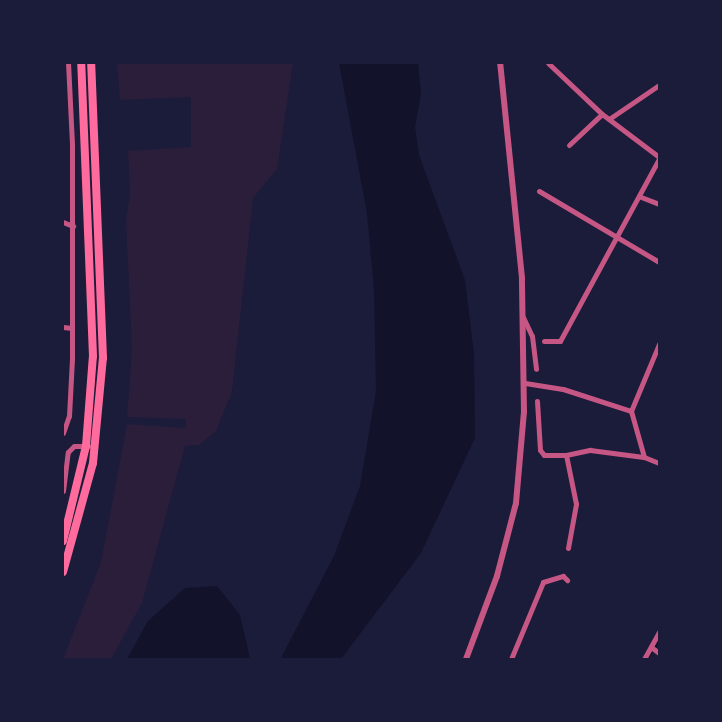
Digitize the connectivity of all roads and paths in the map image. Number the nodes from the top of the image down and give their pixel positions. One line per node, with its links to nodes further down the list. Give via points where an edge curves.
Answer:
1 (68, 63): 8 (street)
2 (81, 63): 32 (main road, via 93,345)
3 (91, 63): 33 (main road, via 103,358)
4 (500, 63): 20 (street, via 515,189)
5 (548, 63): 9 (street)
6 (659, 85): 10 (street)
7 (63, 96): 8 (street)
8 (70, 99): 17 (street)
9 (602, 114): 10 (street); 11 (street)
10 (609, 119): 12 (street)
11 (569, 145)
12 (659, 158): 14 (street)
13 (539, 191): 18 (street)
14 (641, 197): 15 (street); 18 (street)
15 (659, 204)
16 (63, 222): 17 (street)
17 (73, 226): 22 (street)
18 (620, 236): 19 (street); 23 (street, via 560,341)
19 (659, 262)
20 (523, 316): 25 (street, via 532,336); 26 (street)
21 (63, 327): 22 (street)
22 (72, 328): 31 (street, via 69,416)
23 (544, 341)
24 (659, 344): 28 (street)
25 (536, 369)
26 (525, 383): 28 (street, via 563,389); 45 (street, via 516,503 497,576)
27 (537, 401): 29 (street)
28 (631, 411): 35 (street)
29 (537, 418): 30 (street); 34 (street, via 540,450 544,455)
30 (535, 430)
31 (63, 433)
32 (86, 446): 33 (street); 37 (street, via 74,446 68,453); 38 (main road)
33 (95, 447): 40 (main road, via 86,497)
34 (566, 456): 35 (street, via 590,450); 39 (street, via 576,504)
35 (644, 457): 36 (street)
36 (659, 463)
37 (63, 491)
38 (63, 541)
39 (568, 548)
40 (63, 572)
41 (567, 580): 46 (street, via 563,576 543,582)
42 (659, 632): 43 (street)
43 (651, 647): 44 (street); 47 (street)
44 (659, 653)
45 (466, 659)
46 (511, 659)
47 (644, 659)

